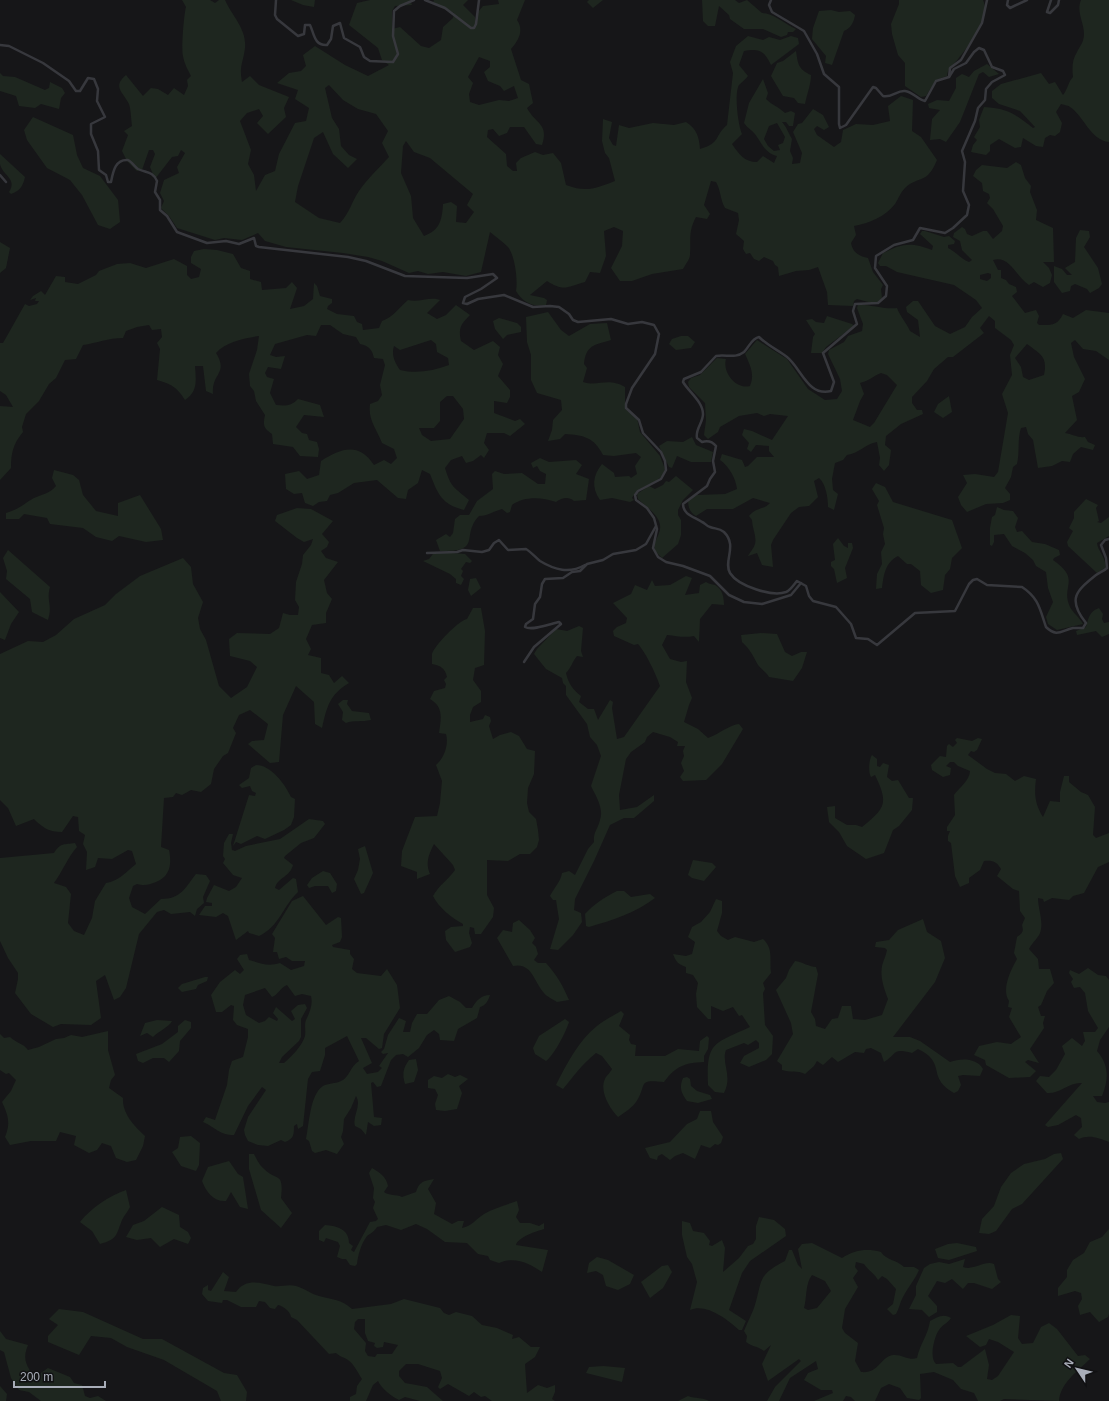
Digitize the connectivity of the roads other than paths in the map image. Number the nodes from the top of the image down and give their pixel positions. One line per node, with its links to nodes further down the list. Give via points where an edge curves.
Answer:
1 (276, 0): 2 (street, via 277,19 298,36 303,35 307,24 317,41 327,45 331,39 333,26 340,23 344,38 360,47 367,60 388,63 393,62 398,54 393,36 394,11)
2 (414, 0)
3 (425, 0): 4 (street, via 445,8 466,26 474,28)
4 (479, 0)
5 (771, 0): 12 (street, via 769,5 772,12 804,31 817,54 824,74 839,87 840,128 846,125 873,88 886,97 903,90 925,101 936,81)
6 (987, 0): 12 (street, via 982,23 961,60 950,68)
7 (1008, 0): 8 (street, via 1007,7 1010,8)
8 (1027, 0)
9 (1051, 0): 10 (street, via 1047,9 1050,13 1058,5)
10 (1059, 0)
11 (0, 45): 15 (street, via 5,44 42,63 69,81 78,92 90,78 94,79 98,89 97,101 105,117 91,124 91,134 98,151 98,170 106,175 108,182 111,182 116,164 128,160 137,169 152,174 157,181 155,192 160,200 160,210 177,232 207,243 226,240 239,244 254,238 256,246 259,247 348,257 405,276 467,278 493,274 497,278 465,297 463,303 504,295 533,307 559,307 569,314 572,320 578,322 611,319 628,324 642,322 654,325 659,334 655,354 632,388 626,408 639,420 643,432 665,461 666,474 635,495 638,503 651,512)
12 (949, 77): 19 (street, via 954,69 966,63 979,48 984,50 992,67 1005,73 1004,77 992,82 986,90 985,100 978,108 962,151 965,162 963,190 969,210 961,222 949,231 920,228 913,240 894,245 876,256 875,268 887,286 886,296 878,303 855,304 853,312 857,324 823,353 834,382 831,391 821,391 810,386 788,357 760,337 754,339 744,352 733,356 716,356 701,372 684,379 683,382 702,407 703,415 697,438 702,442 713,442 716,446 713,461 716,472 707,486 683,504 684,508 693,518 727,536 730,548 729,572 748,587 753,590 781,593 789,590 797,581)
13 (0, 175): 14 (street)
14 (6, 182)
15 (656, 525): 18 (street, via 646,544 636,550 613,554); 19 (street, via 653,548 661,560 710,576 726,593 744,602 771,602 791,595)
16 (1109, 539): 19 (street, via 1101,545 1107,568 1084,583 1076,601 1078,612 1086,625 1061,633 1052,632 1046,627 1040,606 1022,587 987,585 978,579 969,584 955,610 915,613 877,645 868,639 856,638 851,624 839,609 813,601 806,586)
17 (427, 553): 18 (street, via 463,550 482,552 489,550 499,540 508,550 526,549 540,561 557,569 566,571)
18 (588, 564): 20 (street, via 563,578 547,578 542,581 541,594 535,604 533,619 525,627 528,629 559,622 561,624 534,647)
19 (801, 583)
20 (524, 662)

